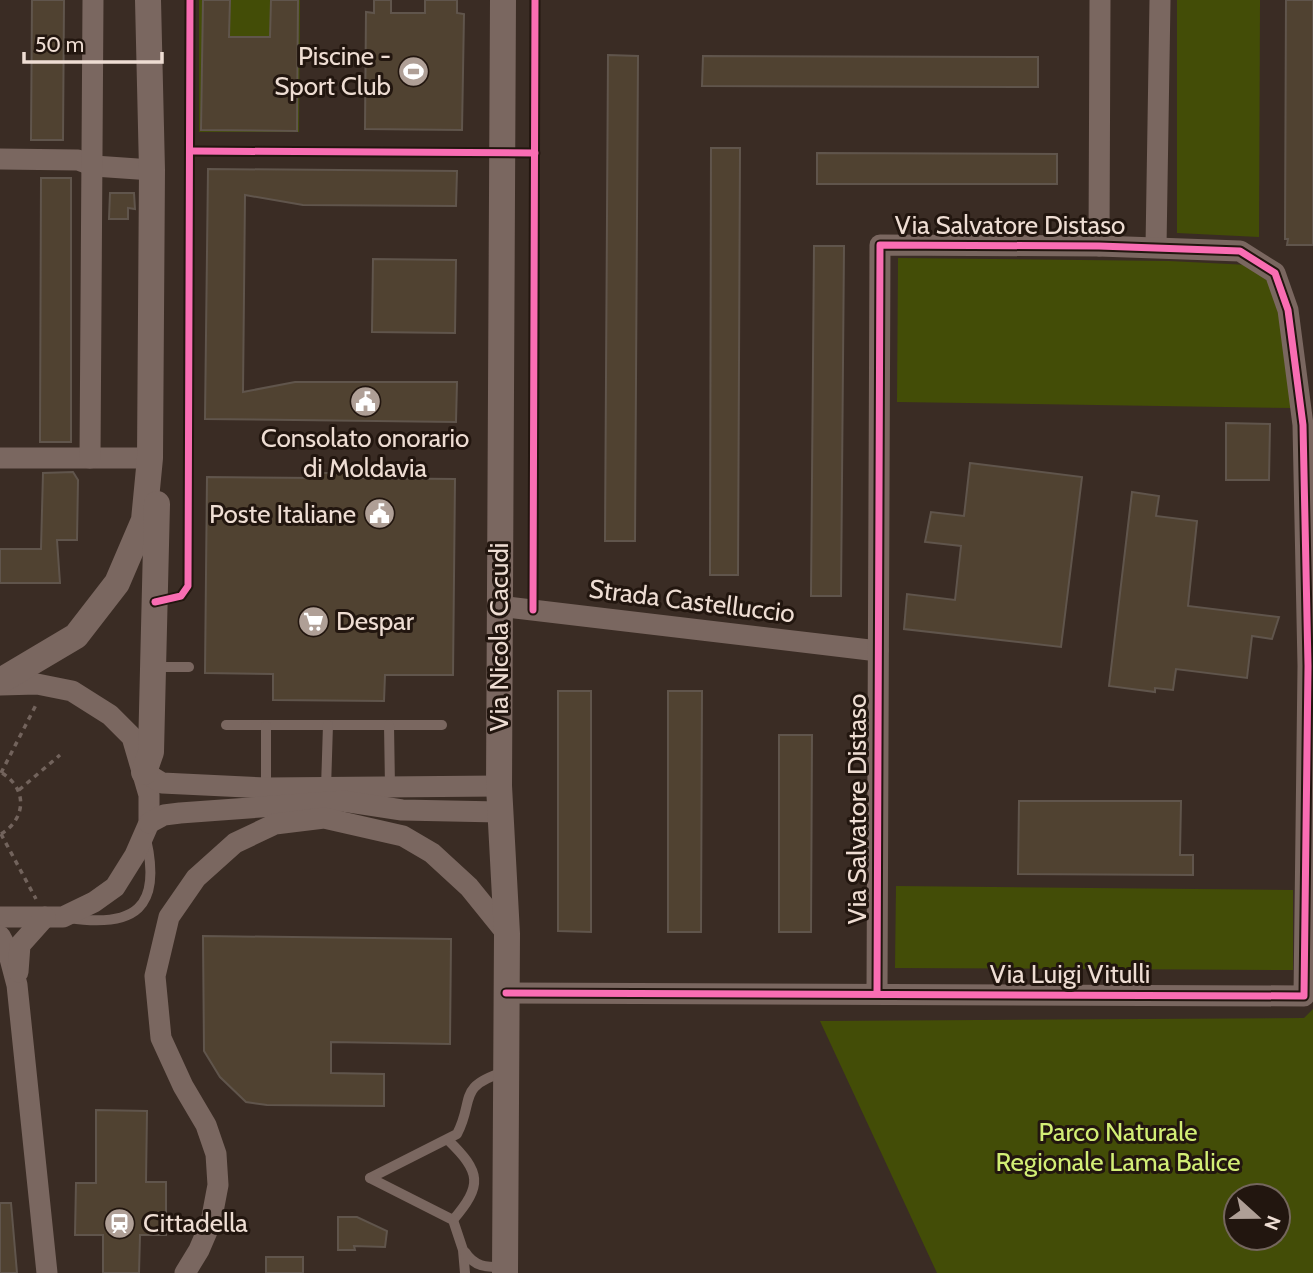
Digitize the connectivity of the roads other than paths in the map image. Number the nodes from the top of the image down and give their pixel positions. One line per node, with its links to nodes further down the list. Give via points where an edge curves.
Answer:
1 (93, 0): 7 (street)
2 (148, 0): 8 (street)
3 (503, 0): 14 (street, Via Nicola Cacudi)
4 (1100, 0): 9 (street)
5 (1160, 0): 10 (street)
6 (0, 159): 7 (street, via 78,160)
7 (93, 166): 8 (street); 12 (street)
8 (152, 170): 13 (street)
9 (1099, 246): 10 (street, Via Salvatore Distaso); 15 (street, Via Salvatore Distaso, via 880,245)
10 (1156, 247): 16 (street, Via Salvatore Distaso, via 1240,251 1275,273 1288,310 1303,425)
11 (0, 458): 12 (street)
12 (90, 458): 13 (street)
13 (150, 458): 17 (street, via 157,493); 19 (street, via 144,520 117,583 76,636)
14 (499, 606): 15 (street, Strada Castelluccio); 26 (street, Via Nicola Cacudi)
15 (878, 651): 38 (street, Via Salvatore Distaso)
16 (1310, 666): 38 (street, Via Luigi Vitulli, via 1304,996)
17 (153, 667): 18 (lane); 25 (street, via 151,751)
18 (189, 667)
19 (0, 683): 25 (street, via 72,691 110,715 132,737)
20 (226, 725): 24 (lane)
21 (328, 725): 22 (lane); 24 (lane); 28 (lane)
22 (389, 725): 23 (lane); 27 (lane)
23 (442, 725)
24 (266, 726): 29 (lane)
25 (144, 772): 29 (street, via 162,783); 31 (street, via 149,795)
26 (499, 786): 27 (street); 30 (street, Via Nicola Cacudi)
27 (390, 787): 28 (street)
28 (326, 788): 29 (street)
29 (266, 789)
30 (499, 812): 31 (street, via 402,810 342,801 164,815); 34 (street, Via Nicola Cacudi)
31 (147, 828): 32 (street, via 115,887 94,902); 32 (lane, via 150,888 141,906 130,915 97,922)
32 (50, 913): 33 (street); 36 (street, via 20,945)
33 (0, 917)
34 (507, 934): 37 (street, Via Nicola Cacudi); 45 (street, via 469,887 432,853 403,836 324,818 275,824 235,843 196,878 169,916 155,975 161,1038 216,1154 218,1185 211,1222)
35 (0, 936): 36 (street)
36 (17, 985): 44 (street)
37 (506, 993): 38 (street, Via Luigi Vitulli); 39 (street, Via Nicola Cacudi)
38 (877, 994)
39 (507, 1071): 40 (lane, via 488,1077 469,1093 457,1134); 43 (street, Via Nicola Cacudi)
40 (448, 1140): 41 (lane, via 471,1167 475,1179 467,1205); 41 (lane, via 370,1178)
41 (453, 1220): 42 (lane)
42 (463, 1250): 43 (lane, via 483,1267); 46 (lane)
43 (505, 1270)
44 (47, 1273)
45 (185, 1273)
46 (466, 1273)

